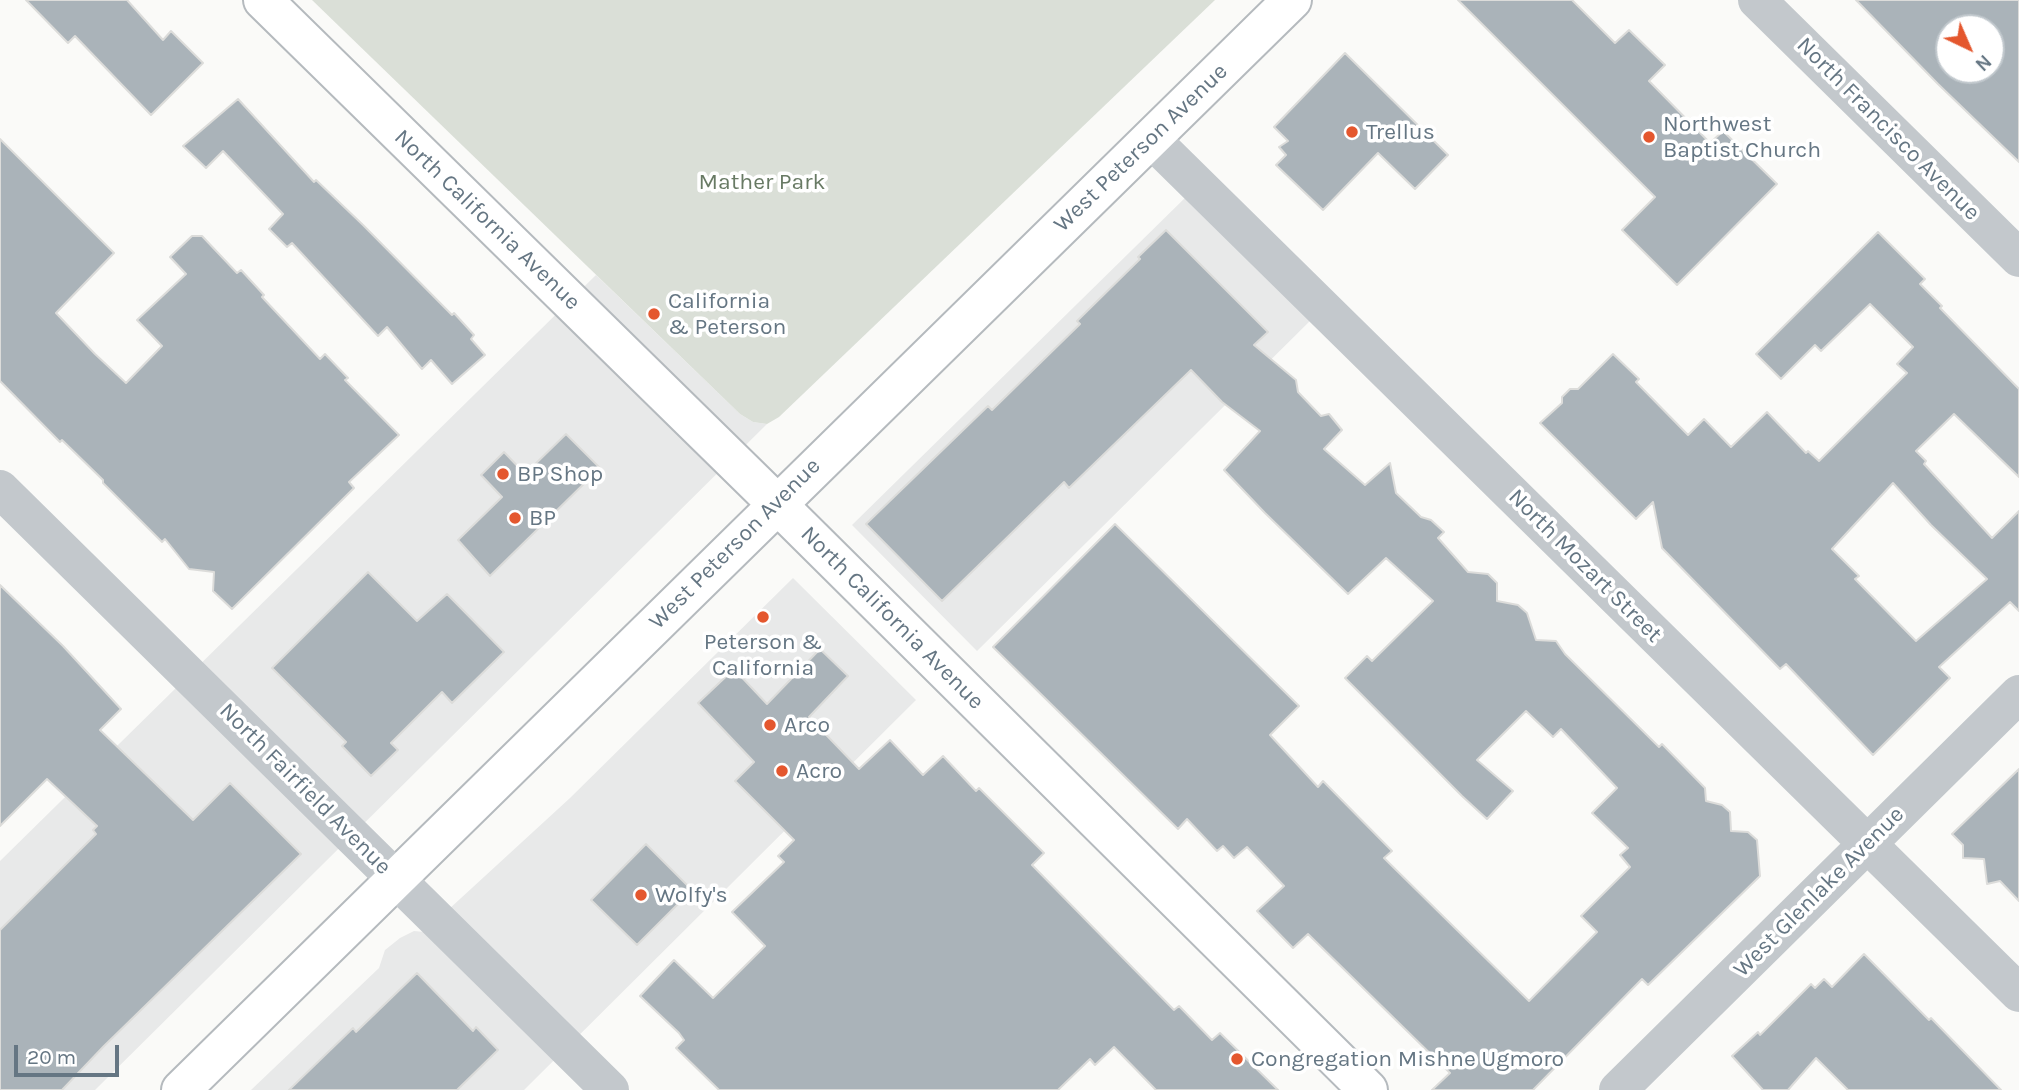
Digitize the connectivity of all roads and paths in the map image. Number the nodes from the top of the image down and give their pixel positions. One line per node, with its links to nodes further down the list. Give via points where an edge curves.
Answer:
1 (264, 0): 7 (main road, North California Avenue)
2 (1292, 0): 4 (main road, West Peterson Avenue)
3 (1758, 0): 5 (street, North Francisco Avenue)
4 (1151, 139): 7 (main road, West Peterson Avenue); 9 (street, North Mozart Street)
5 (2019, 258)
6 (0, 488): 10 (street, North Fairfield Avenue)
7 (777, 504): 10 (main road, West Peterson Avenue); 14 (main road, North California Avenue)
8 (2019, 694): 9 (street, West Glenlake Avenue)
9 (1867, 844): 11 (street, North Mozart Street); 15 (street, West Glenlake Avenue)
10 (396, 879): 12 (main road, West Peterson Avenue); 13 (street, North Fairfield Avenue)
11 (2019, 993)
12 (181, 1090)
13 (610, 1090)
14 (1368, 1090)
15 (1618, 1090)

